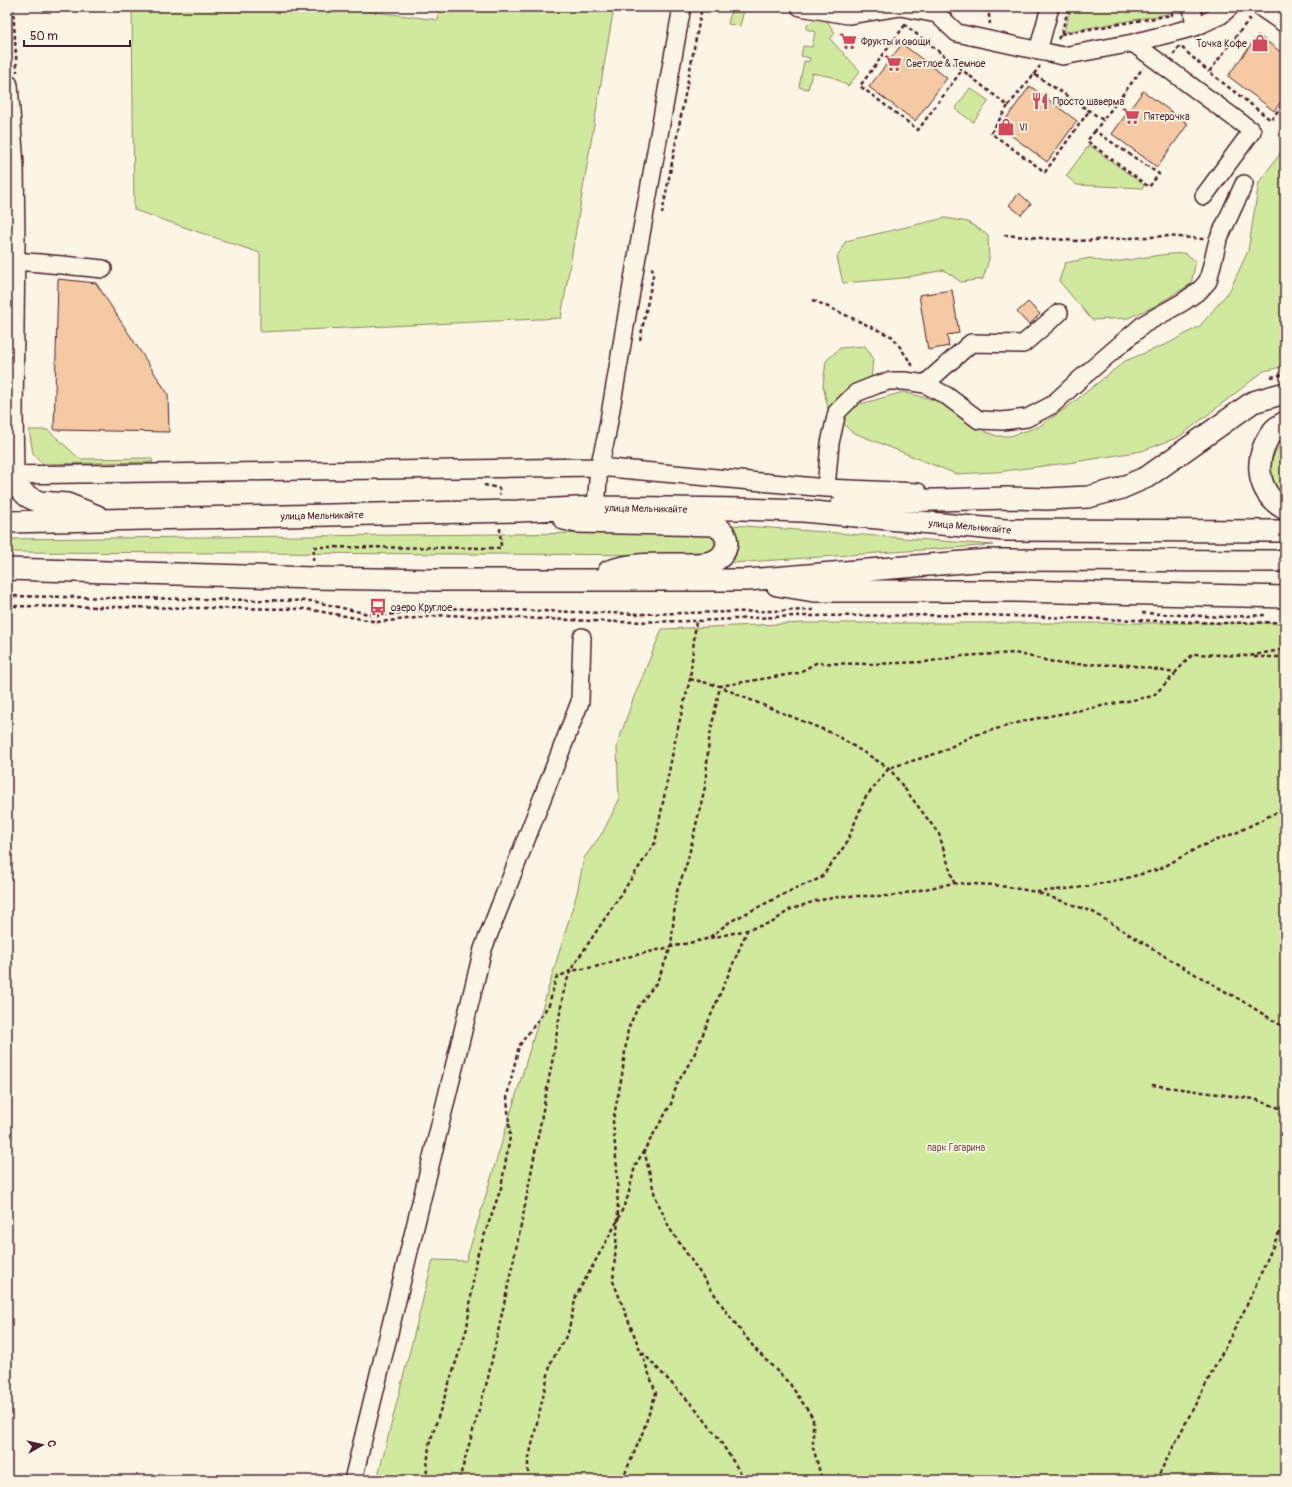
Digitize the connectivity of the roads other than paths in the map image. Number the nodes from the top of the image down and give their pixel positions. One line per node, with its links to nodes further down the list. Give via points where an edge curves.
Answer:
1 (682, 7): 22 (lane)
2 (800, 7): 3 (lane, via 848,15)
3 (900, 7): 8 (lane)
4 (1050, 7): 12 (lane)
5 (1192, 7): 10 (lane)
6 (1230, 7): 10 (lane, via 1221,15)
7 (1257, 10): 9 (lane)
8 (933, 11): 12 (lane, via 957,33)
9 (1285, 24)
10 (1195, 27): 11 (lane)
11 (1133, 42): 12 (lane, via 1063,56); 15 (lane, via 1252,131)
12 (1038, 51)
13 (7, 85): 16 (main road, via 13,166)
14 (1244, 184): 19 (lane, via 1218,240 1208,281 1184,302 1144,324 1052,405 1027,418 979,420 947,396)
15 (1204, 196)
16 (13, 261): 17 (lane); 23 (main road)
17 (102, 269)
18 (1059, 313): 19 (lane, via 1023,344 971,343)
19 (925, 384): 24 (lane, via 889,382 876,385 856,393 837,412 830,443)
20 (1285, 393): 25 (main road, via 1253,402 1147,478 1119,489 1088,497)
21 (1285, 422): 27 (main road, via 1274,430 1266,443 1259,467 1262,483 1269,496)
22 (599, 467): 23 (lane); 24 (lane); 26 (lane)
23 (10, 475): 30 (main road, via 18,488 39,502 67,504)
24 (826, 488): 25 (lane)
25 (1008, 498): 29 (main road, via 865,502)
26 (596, 507): 28 (main road, улица Мельникайте); 29 (main road, улица Мельникайте)
27 (1285, 509)
28 (518, 511): 30 (main road, улица Мельникайте); 35 (main road, via 577,522 714,525 726,536 725,550 715,561 701,564 645,564 618,568)
29 (803, 511): 32 (main road, улица Мельникайте, via 1005,530)
30 (105, 520): 31 (main road, улица Мельникайте)
31 (7, 522)
32 (1285, 531)
33 (1285, 561): 36 (main road, via 988,560)
34 (7, 569): 35 (main road, via 320,578)
35 (584, 580): 36 (main road)
36 (747, 580): 37 (main road, via 814,591 1014,591)
37 (1285, 597)
38 (582, 637): 39 (lane, via 580,702 483,949)
39 (353, 1480)

